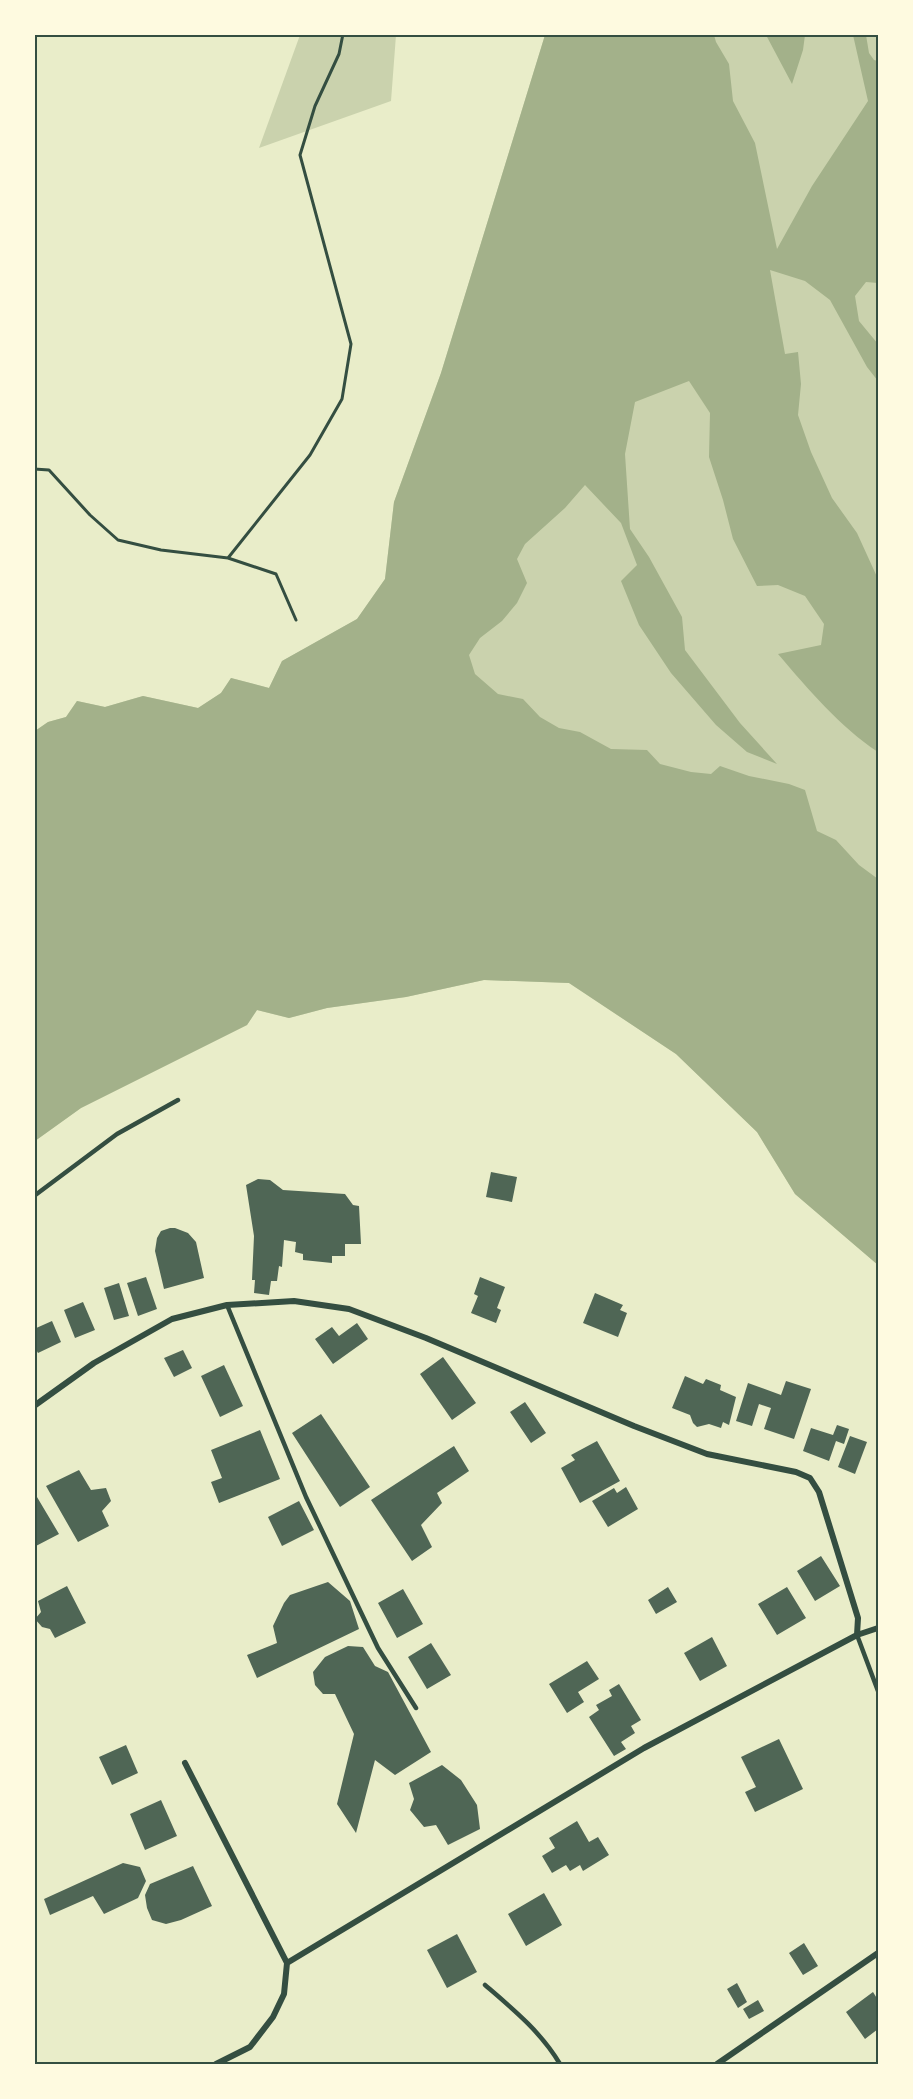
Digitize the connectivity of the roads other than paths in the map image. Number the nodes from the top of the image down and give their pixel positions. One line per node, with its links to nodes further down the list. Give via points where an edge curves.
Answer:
1 (178, 1100): 2 (lane, via 117,1134)
2 (34, 1196)
3 (227, 1305): 4 (street, via 172,1319 94,1363); 6 (street, via 294,1301 349,1309 707,1454 810,1478 819,1491 858,1618); 8 (lane, via 306,1497 378,1648)
4 (34, 1406)
5 (879, 1629): 6 (street)
6 (857, 1635): 7 (lane); 11 (street, via 644,1748)
7 (879, 1691)
8 (416, 1708)
9 (185, 1763): 11 (street)
10 (879, 1953): 15 (street)
11 (287, 1963): 13 (street, via 284,1994 273,2017 250,2047)
12 (485, 1984): 14 (lane, via 524,2018)
13 (216, 2064)
14 (560, 2064)
15 (717, 2064)

